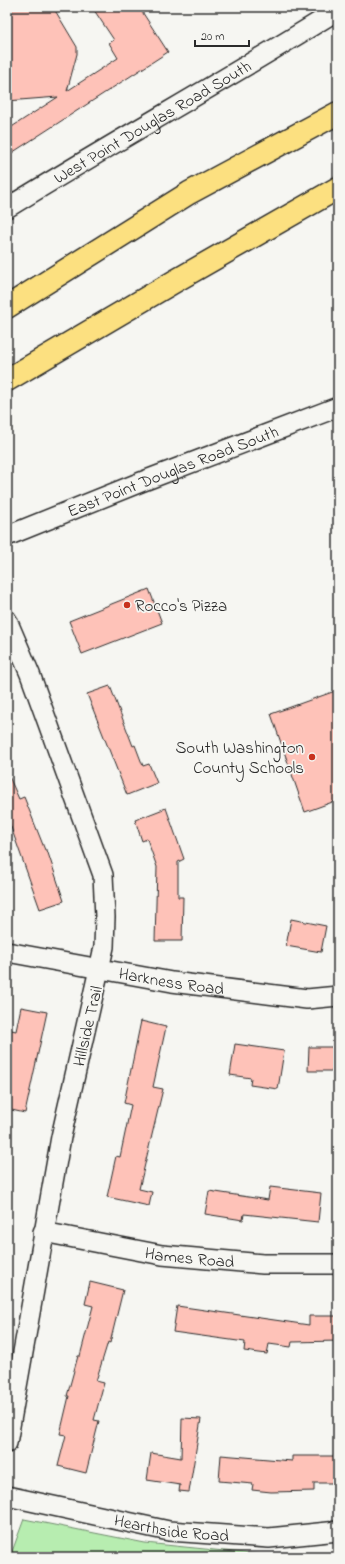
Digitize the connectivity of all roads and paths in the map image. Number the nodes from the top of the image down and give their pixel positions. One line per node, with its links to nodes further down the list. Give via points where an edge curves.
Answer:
1 (338, 10): 4 (street, West Point Douglas Road South)
2 (338, 113): 5 (highway, via 188,193)
3 (338, 188): 6 (highway)
4 (7, 208)
5 (7, 307)
6 (7, 380)
7 (338, 407): 8 (street, East Point Douglas Road South)
8 (7, 536)
9 (7, 620): 11 (street, Hillside Trail, via 30,674 103,875 105,940)
10 (7, 952): 11 (street, Harkness Road)
11 (100, 968): 12 (street, Harkness Road, via 172,982 307,999); 13 (street, Hillside Trail, via 61,1137)
12 (338, 996)
13 (43, 1232): 14 (street, Hames Road, via 162,1255 263,1264); 15 (street, Hillside Trail)
14 (338, 1264)
15 (7, 1443)
16 (7, 1496): 17 (street, Hearthside Road, via 169,1531 269,1538)
17 (338, 1531)

